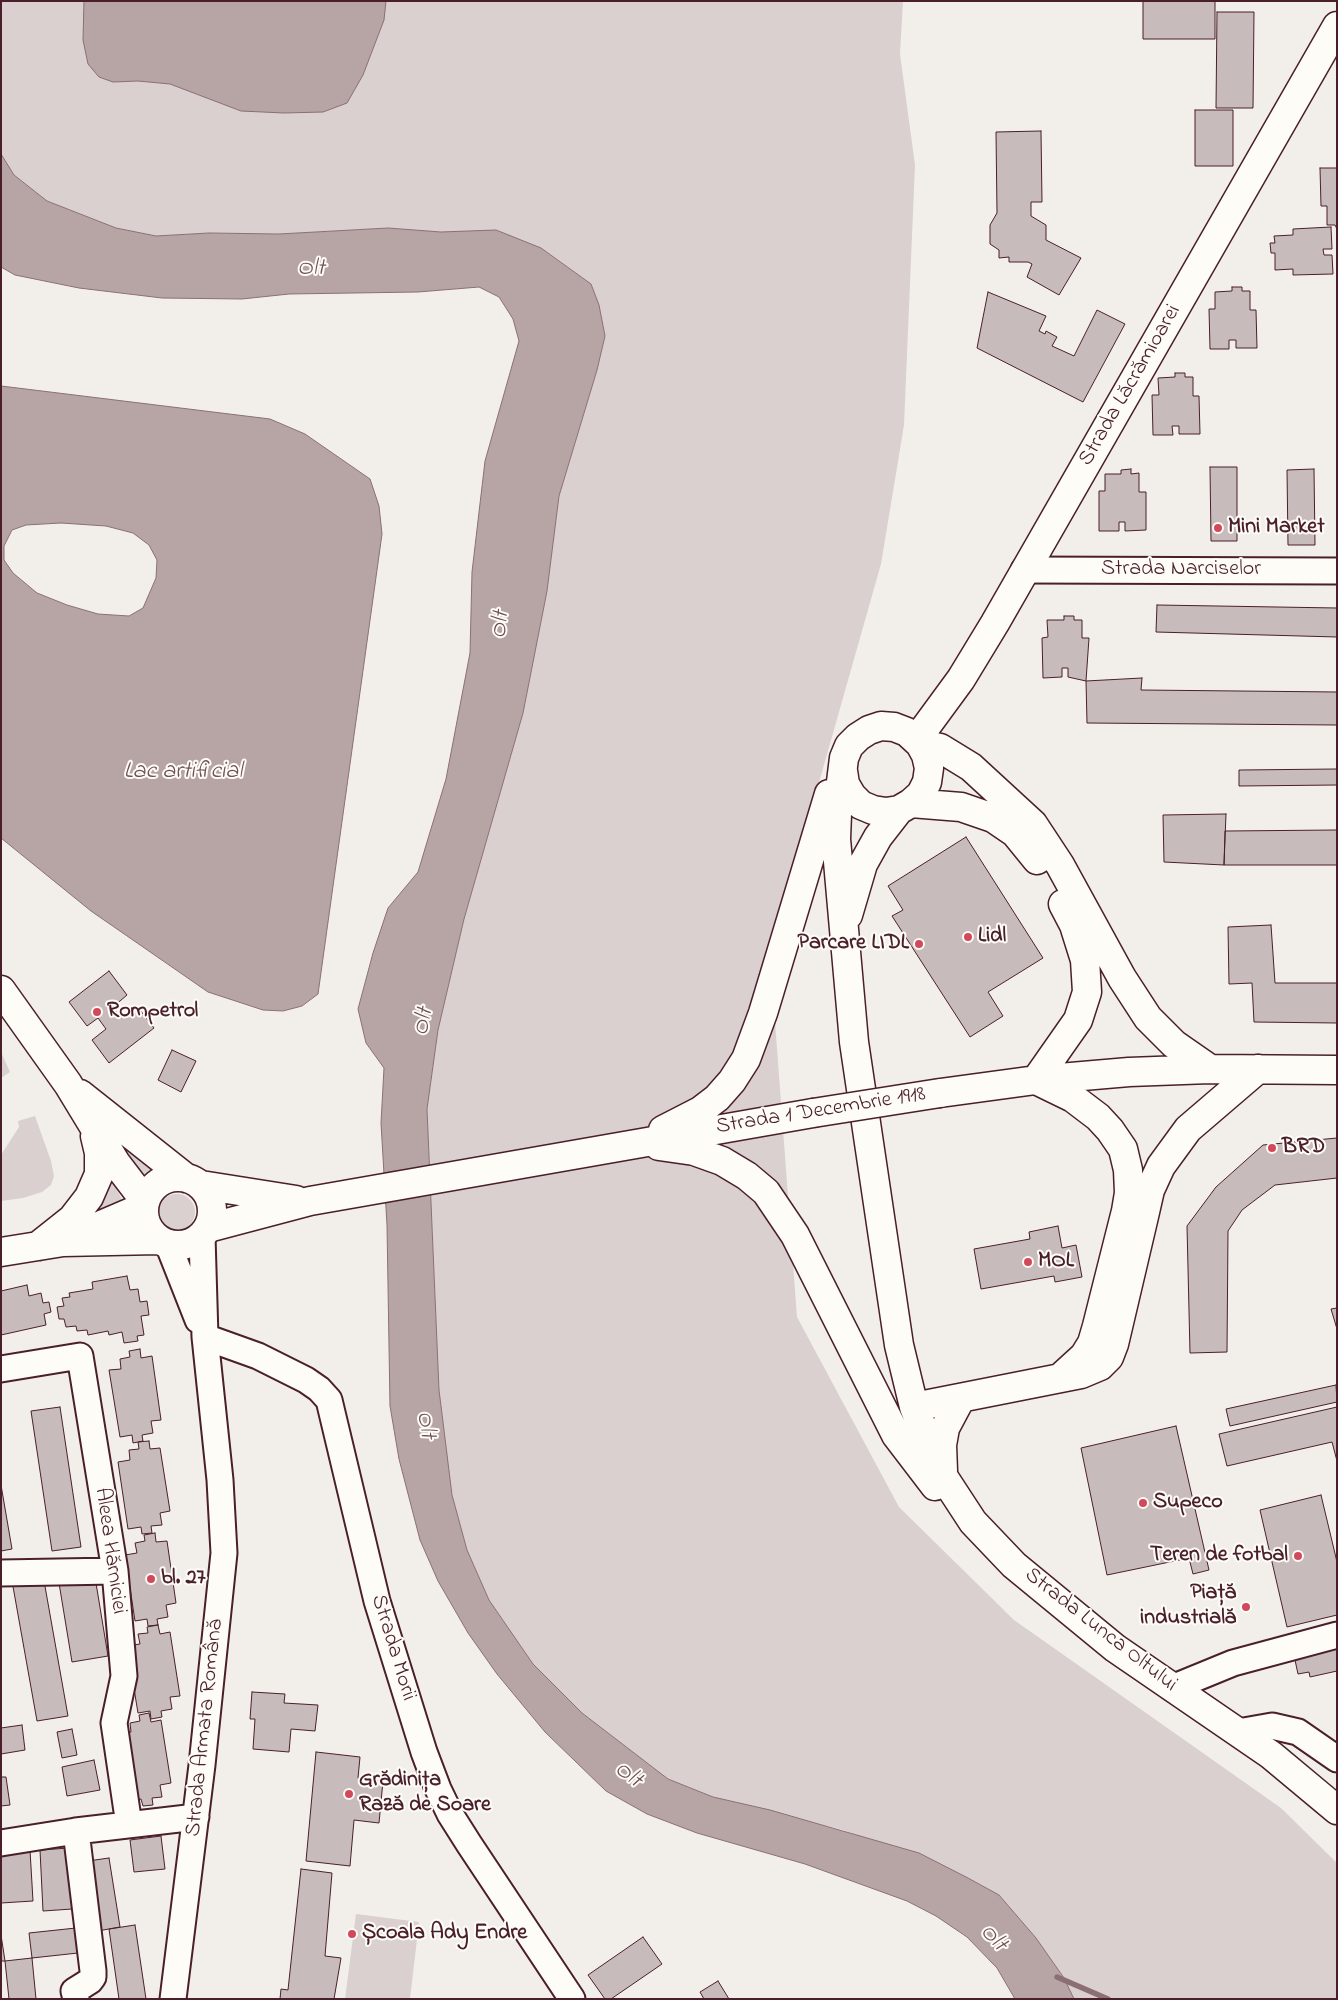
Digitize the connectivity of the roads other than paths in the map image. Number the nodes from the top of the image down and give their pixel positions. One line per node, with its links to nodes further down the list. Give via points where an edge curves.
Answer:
1 (1337, 26): 2 (main road, Strada Lăcrămioarei)
2 (1024, 570): 3 (street, Strada Narciselor); 4 (main road, Strada Lăcrămioarei, via 961,679)
3 (1337, 571)
4 (918, 742): 5 (main road, via 906,732 881,726 858,736 849,746); 6 (main road, via 926,755 928,775 921,794); 9 (main road, via 955,755 1033,824 1148,1018 1174,1044)
5 (843, 765): 6 (main road, via 845,784 861,805 886,812); 7 (main road, via 836,839); 15 (main road, via 836,773 822,813 763,1013 746,1059 717,1098 678,1123)
6 (905, 807): 7 (main road, via 878,836 863,864 848,914); 12 (main road, via 961,807 1003,824 1031,852 1074,925 1087,974 1084,1004 1068,1037)
7 (846, 944): 27 (main road, Strada Lunca Oltului, via 859,1080 899,1345)
8 (1, 990): 13 (main road)
9 (1210, 1069): 10 (main road, Strada 1 Decembrie 1918); 12 (main road, Strada 1 Decembrie 1918)
10 (1258, 1069): 11 (main road, Strada 1 Decembrie 1918); 25 (main road, via 1188,1129 1161,1166 1150,1190 1109,1357 1100,1366)
11 (1337, 1070)
12 (1036, 1080): 15 (main road, Strada 1 Decembrie 1918, bridge); 25 (main road, via 1073,1098 1098,1117 1123,1149 1128,1170 1126,1211 1095,1335 1084,1356)
13 (68, 1084): 14 (main road); 16 (main road)
14 (92, 1127): 18 (main road); 21 (main road, via 99,1153 99,1174 89,1197)
15 (636, 1143): 17 (main road, Strada 1 Decembrie 1918); 29 (main road, via 694,1152 722,1161 766,1192 794,1235 896,1435 926,1476)
16 (194, 1182): 17 (main road, Strada 1 Decembrie 1918); 18 (main road, via 166,1179 149,1192); 19 (main road, via 208,1195 212,1206 212,1217)
17 (310, 1201): 19 (main road, Strada 1 Decembrie 1918)
18 (144, 1204): 20 (main road, via 146,1226); 21 (main road)
19 (205, 1232): 20 (main road, via 186,1245); 23 (street, Strada Armata Română)
20 (163, 1242): 21 (main road); 23 (street, Strada Armata Română)
21 (50, 1244): 22 (main road)
22 (1, 1252)
23 (205, 1336): 37 (street, Strada Armata Română, via 224,1553); 43 (street, Strada Morii, via 258,1356 306,1380 329,1400 372,1586 438,1788 468,1844)
24 (1, 1369): 30 (street, Aleea Hărniciei, via 80,1356)
25 (1060, 1378): 26 (main road)
26 (961, 1398): 27 (main road); 28 (main road, via 945,1428 942,1445)
27 (914, 1407): 28 (main road, Strada Lunca Oltului)
28 (944, 1480): 29 (main road, Strada Lunca Oltului)
29 (973, 1522): 33 (main road, Strada Lunca Oltului, via 1014,1565 1064,1607)
30 (115, 1572): 31 (street); 38 (street, Aleea Hărniciei, via 124,1676 114,1723)
31 (1, 1573)
32 (1337, 1635): 33 (street, via 1234,1663)
33 (1172, 1688): 34 (main road, Strada Lunca Oltului)
34 (1238, 1732): 35 (street, via 1272,1726 1298,1732); 36 (main road, Strada Lunca Oltului)
35 (1337, 1759)
36 (1337, 1810)
37 (196, 1817): 38 (street); 42 (street, Strada Armata Română)
38 (129, 1825): 39 (street)
39 (76, 1831): 40 (street); 41 (street, via 93,1977 74,1991)
40 (1, 1843)
41 (76, 1999)
42 (173, 1999)
43 (572, 1999)

